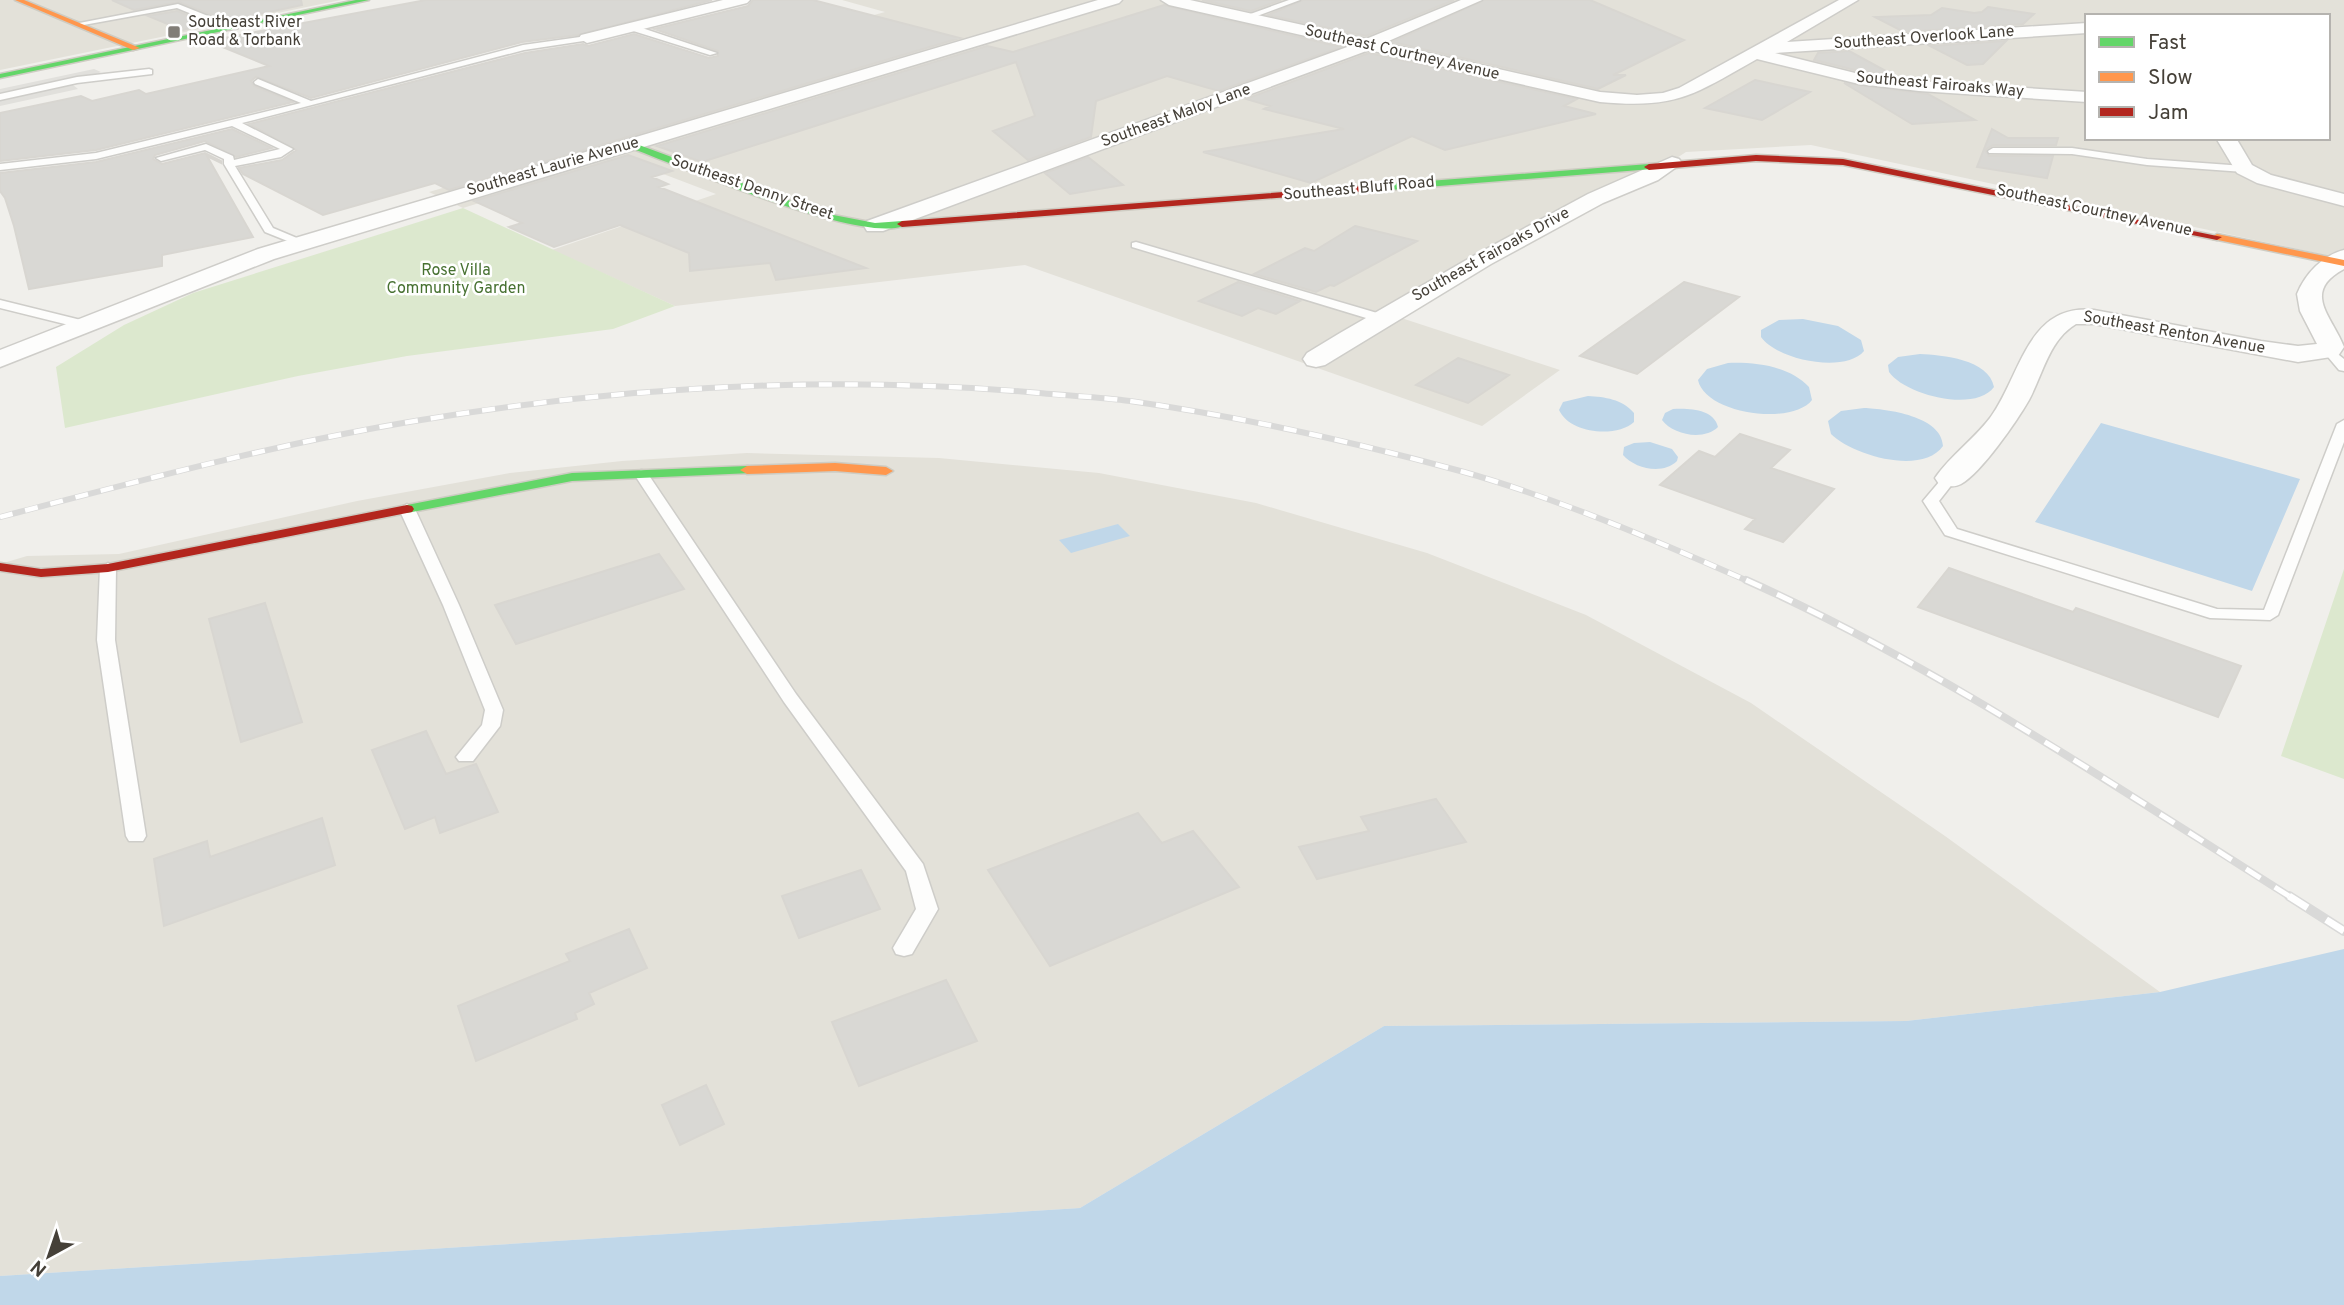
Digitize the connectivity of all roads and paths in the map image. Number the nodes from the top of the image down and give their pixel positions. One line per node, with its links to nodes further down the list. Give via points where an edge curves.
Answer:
1 (18, 0): 10 (street)
2 (366, 0): 13 (street)
3 (742, 0): 11 (street)
4 (1114, 0): 27 (street, Southeast Laurie Avenue)
5 (1169, 0): 9 (street, Southeast Courtney Avenue)
6 (1296, 0): 9 (lane)
7 (1474, 0): 15 (street, Southeast Maloy Lane)
8 (1850, 0): 17 (street, Southeast Courtney Avenue)
9 (1246, 17): 15 (street, Southeast Courtney Avenue)
10 (78, 24): 13 (lane, via 178,6); 16 (street)
11 (630, 27): 14 (street); 18 (lane)
12 (2085, 27): 17 (street, Southeast Overlook Lane)
13 (234, 28): 16 (street)
14 (587, 38): 24 (lane, via 523,48)
15 (1366, 45): 17 (street, Southeast Courtney Avenue, via 1600,97 1637,100 1685,92); 36 (street, Southeast Maloy Lane)
16 (136, 48): 20 (street)
17 (1758, 51): 23 (street, Southeast Fairoaks Way, via 1858,79)
18 (713, 53)
19 (149, 72): 22 (lane, via 77,80)
20 (0, 76)
21 (258, 82): 24 (lane)
22 (0, 97)
23 (2085, 97)
24 (310, 104): 25 (lane)
25 (234, 123): 32 (lane, via 288,149); 33 (lane, via 96,156)
26 (2228, 140): 34 (street)
27 (631, 145): 36 (street, Southeast Denny Street, via 821,215); 37 (street, Southeast Laurie Avenue)
28 (1993, 151): 34 (lane, via 2072,151)
29 (161, 158): 32 (lane, via 206,146 229,158)
30 (1843, 162): 31 (street, Southeast Bluff Road, via 1756,158); 39 (street, Southeast Courtney Avenue)
31 (1672, 163): 36 (street, Southeast Bluff Road); 41 (street, Southeast Fairoaks Drive, via 1654,176 1589,201)
32 (229, 164): 37 (lane, via 269,230)
33 (0, 167)
34 (2244, 169): 35 (street, via 2286,186)
35 (2344, 200)
36 (875, 226)
37 (300, 243): 42 (street, Southeast Laurie Avenue)
38 (1136, 245): 41 (lane)
39 (2343, 261): 45 (street, Southeast Renton Avenue, via 2322,272 2308,301)
40 (0, 304): 42 (lane)
41 (1380, 318): 44 (street, Southeast Fairoaks Drive)
42 (85, 325): 43 (street, Southeast Laurie Avenue)
43 (0, 359)
44 (1316, 359)
45 (2336, 359): 49 (street, Southeast Renton Avenue, via 2076,315 2054,329 1987,442)
46 (2344, 424): 49 (lane, via 2270,615 2216,614 1951,532 1931,501)
47 (887, 471): 48 (street, via 835,467)
48 (641, 474): 50 (street, via 572,477); 55 (lane, via 790,698 916,869 927,909)
49 (1950, 478)
50 (407, 509): 52 (street); 53 (lane, via 494,710 491,726)
51 (0, 567): 52 (street, via 40,573)
52 (108, 568): 54 (lane, via 107,640)
53 (466, 757)
54 (136, 836)
55 (904, 948)

